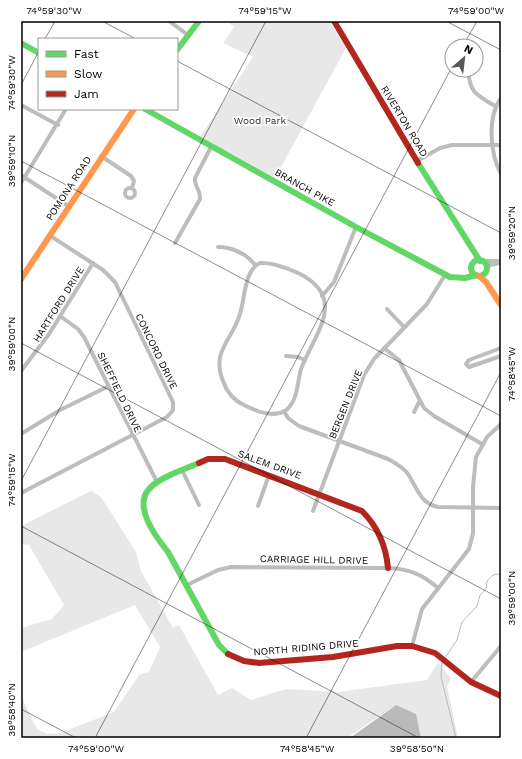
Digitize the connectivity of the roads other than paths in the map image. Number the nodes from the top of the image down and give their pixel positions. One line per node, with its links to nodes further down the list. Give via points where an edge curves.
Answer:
1 (170, 21): 4 (street)
2 (199, 21): 4 (street)
3 (334, 21): 20 (street, RIVERTON ROAD)
4 (188, 35): 6 (street)
5 (21, 43): 7 (street)
6 (178, 49)
7 (38, 52)
8 (469, 78): 11 (street, via 472,92)
9 (501, 98): 11 (street)
10 (21, 105): 15 (street)
11 (495, 106): 16 (street)
12 (66, 110): 15 (street)
13 (133, 110): 19 (street, POMONA ROAD)
14 (147, 110): 18 (street, BRANCH PIKE)
15 (58, 125): 22 (street)
16 (493, 144): 17 (street); 20 (street, via 452,145 440,148); 21 (street, via 493,154)
17 (501, 145)
18 (211, 147): 26 (street, BRANCH PIKE); 29 (street, via 195,178 194,183 200,193 200,199)
19 (101, 156): 24 (street, via 131,176 134,181); 25 (street, POMONA ROAD)
20 (417, 161): 27 (street, RIVERTON ROAD)
21 (501, 174)
22 (23, 176): 23 (street); 25 (street)
23 (21, 183)
24 (132, 188)
25 (68, 206): 28 (street, POMONA ROAD)
26 (356, 227): 37 (street, BRANCH PIKE); 41 (street, via 334,282)
27 (459, 231): 31 (street, RIVERTON ROAD); 35 (street, RIVERTON ROAD, via 472,256)
28 (49, 235): 33 (street, CONCORD DRIVE); 40 (street, POMONA ROAD)
29 (175, 243)
30 (218, 247): 34 (street, via 238,252)
31 (481, 261): 32 (street); 35 (street); 36 (street)
32 (501, 262): 36 (street)
33 (93, 263): 45 (street, HARTFORD DRIVE); 59 (street, CONCORD DRIVE, via 115,282 173,402 172,410 167,417)
34 (255, 265): 41 (street, via 268,263 296,272 309,280); 55 (street, via 250,273 238,321 220,354 218,370 228,393 238,402 268,414)
35 (472, 266): 38 (street, via 472,272); 39 (street)
36 (486, 269): 38 (street, via 483,275); 42 (street, via 487,277)
37 (445, 275): 39 (street, BRANCH PIKE); 46 (street, BERGEN DRIVE, via 427,304)
38 (477, 276): 39 (street, BRANCH PIKE); 43 (street, via 486,282)
39 (458, 278)
40 (21, 279)
41 (322, 296): 51 (street, via 324,321)
42 (501, 300)
43 (501, 305)
44 (387, 309): 46 (street)
45 (60, 316): 52 (street, HARTFORD DRIVE); 53 (street, SHEFFIELD DRIVE, via 78,329 84,337)
46 (404, 327): 47 (street, BERGEN DRIVE)
47 (384, 348): 54 (street, via 399,360); 60 (street, BERGEN DRIVE, via 364,375)
48 (501, 348): 50 (street, via 469,360 466,364 469,367)
49 (286, 356): 51 (street)
50 (501, 356)
51 (305, 360): 55 (street, via 293,402)
52 (21, 371)
53 (108, 386): 58 (street, via 60,410); 59 (street, SHEFFIELD DRIVE)
54 (420, 402): 56 (street); 61 (street, via 434,416)
55 (284, 411): 60 (street, via 294,424)
56 (414, 412)
57 (501, 424): 61 (street)
58 (21, 434)
59 (133, 436): 64 (street, SHEFFIELD DRIVE); 65 (street, CONCORD DRIVE)
60 (338, 441): 66 (street, BERGEN DRIVE); 70 (street, via 399,465 429,505)
61 (482, 444): 70 (street, via 474,470)
62 (182, 470): 63 (street, SALEM DRIVE, via 216,457 234,461); 64 (street, SALEM DRIVE); 67 (street)
63 (269, 475): 66 (street, SALEM DRIVE); 68 (street)
64 (157, 482): 72 (street, SALEM DRIVE, via 142,498 143,509)
65 (21, 493)
66 (319, 493): 71 (street, BERGEN DRIVE); 73 (street, SALEM DRIVE, via 355,507 368,516 385,551)
67 (199, 505)
68 (258, 506)
69 (501, 508): 70 (street)
70 (473, 509): 75 (street, via 473,533 469,549)
71 (313, 511)
72 (150, 523): 74 (street, NORTH RIDING DRIVE)
73 (388, 568): 74 (street, CARRIAGE HILL DRIVE, via 238,566 218,570); 75 (street, CARRIAGE HILL DRIVE, via 402,568 418,573)
74 (188, 585): 76 (street, NORTH RIDING DRIVE, via 220,646 228,654 244,661 259,663 333,657 397,646)
75 (438, 588): 76 (street, via 422,609)
76 (412, 646): 78 (street, NORTH RIDING DRIVE, via 435,653)
77 (501, 646): 78 (street)
78 (471, 682): 79 (street, NORTH RIDING DRIVE)
79 (501, 696)

